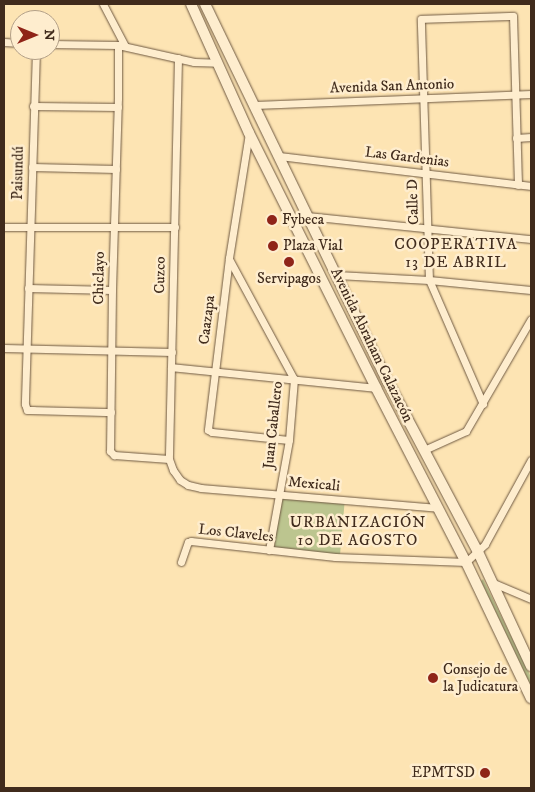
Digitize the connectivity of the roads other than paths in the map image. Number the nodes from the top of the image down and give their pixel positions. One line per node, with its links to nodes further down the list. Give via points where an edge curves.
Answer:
1 (103, 4): 5 (street)
2 (191, 4): 8 (main road, Avenida Abraham Calazacón)
3 (205, 4): 12 (main road, Avenida Abraham Calazacón)
4 (60, 44): 5 (street)
5 (121, 45): 6 (street); 14 (street, Chiclayo)
6 (178, 58): 8 (street); 27 (street, Cuzco)
7 (35, 60): 13 (street, Paisundú)
8 (218, 63): 15 (main road, Avenida Abraham Calazacón)
9 (516, 94): 10 (street, Avenida San Antonio); 11 (street, Avenida San Antonio); 11 (street, Calle D, via 513,16 421,19); 16 (street)
10 (531, 94)
11 (424, 98): 12 (street, Avenida San Antonio); 21 (street, Calle D)
12 (255, 105): 18 (main road, Avenida Abraham Calazacón)
13 (33, 106): 14 (street); 19 (street, Paisundú)
14 (118, 107): 20 (street, Chiclayo)
15 (249, 133): 31 (street, Caazapa); 45 (main road, Avenida Abraham Calazacón)
16 (516, 138): 17 (street); 22 (street)
17 (531, 138)
18 (279, 156): 21 (street, Las Gardenias); 24 (main road, Avenida Abraham Calazacón)
19 (32, 167): 20 (street); 28 (street, Paisundú)
20 (116, 169): 25 (street, Chiclayo)
21 (426, 174): 22 (street, Las Gardenias); 29 (street, Calle D)
22 (518, 184): 23 (street, Las Gardenias)
23 (531, 186)
24 (307, 216): 29 (street); 32 (main road, Avenida Abraham Calazacón)
25 (114, 226): 27 (street); 28 (street); 35 (street, Chiclayo)
26 (4, 227): 28 (street)
27 (175, 227): 41 (street, Cuzco)
28 (30, 228): 34 (street, Paisundú)
29 (427, 228): 30 (street); 33 (street, Calle D)
30 (531, 239)
31 (229, 258): 43 (street, Caazapa); 44 (street, Juan Caballero)
32 (337, 275): 33 (street); 49 (main road, Avenida Abraham Calazacón)
33 (429, 280): 36 (street); 46 (street, Calle D)
34 (28, 288): 35 (street); 39 (street, Paisundú)
35 (112, 290): 40 (street, Chiclayo)
36 (531, 290)
37 (531, 319): 46 (street)
38 (4, 348): 39 (street)
39 (26, 348): 40 (street); 47 (street, Paisundú, via 27,410)
40 (113, 350): 41 (street); 47 (street, Chiclayo)
41 (172, 352): 42 (street, Cuzco)
42 (171, 367): 43 (street); 50 (street, Cuzco)
43 (215, 370): 44 (street); 48 (street, Caazapa, via 208,430)
44 (294, 379): 45 (street); 48 (street, Juan Caballero)
45 (376, 388): 53 (main road, Avenida Abraham Calazacón)
46 (483, 404): 49 (street, via 466,430)
47 (111, 412): 50 (street, Chiclayo, via 111,454)
48 (288, 440): 52 (street, Juan Caballero)
49 (424, 450): 55 (main road, Avenida Abraham Calazacón)
50 (169, 459): 52 (street, Mexicali, via 180,480 188,485)
51 (531, 460): 55 (street)
52 (279, 494): 53 (street, Mexicali); 54 (street, Juan Caballero)
53 (438, 508): 57 (main road, Avenida Abraham Calazacón)
54 (269, 550): 56 (street, Los Claveles, via 192,541 188,542); 57 (street, Los Claveles, via 335,557)
55 (478, 552): 57 (street); 58 (main road, Avenida Abraham Calazacón)
56 (181, 562)
57 (466, 562): 61 (main road, Avenida Abraham Calazacón)
58 (491, 582): 59 (street); 60 (main road, Avenida Abraham Calazacón)
59 (531, 599)
60 (531, 666)
61 (531, 698)

